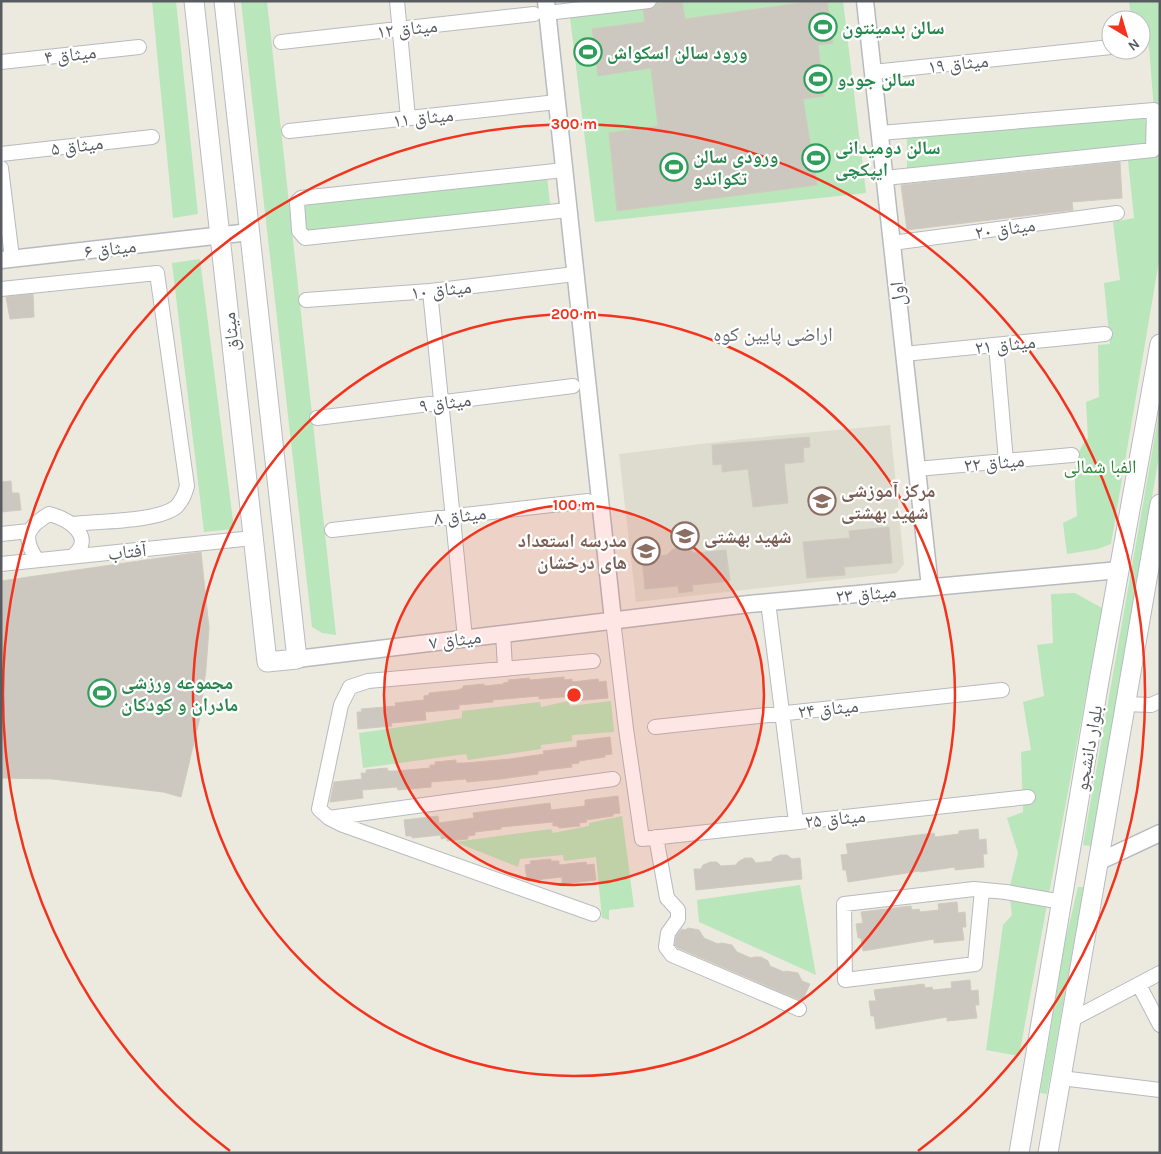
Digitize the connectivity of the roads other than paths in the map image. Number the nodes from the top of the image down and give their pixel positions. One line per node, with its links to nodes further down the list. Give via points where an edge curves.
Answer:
1 (194, 1): 25 (main road, میثاق)
2 (224, 1): 24 (main road, میثاق)
3 (397, 1): 7 (street)
4 (649, 1): 6 (street, میثاق ۱۲)
5 (865, 1): 12 (street, اول)
6 (542, 9): 7 (street, میثاق ۱۲); 13 (street)
7 (400, 29): 8 (street, میثاق ۱۲); 14 (street)
8 (281, 42)
9 (139, 47): 11 (street, میثاق ۴)
10 (1101, 48): 12 (street, میثاق ۱۹)
11 (1, 62)
12 (873, 72): 16 (street, اول)
13 (557, 102): 14 (street, میثاق ۱۱); 20 (street)
14 (408, 118): 15 (street, میثاق ۱۱)
15 (289, 131)
16 (880, 133): 21 (street, اول); 21 (street, via 1154,110 1153,150)
17 (152, 137): 18 (street, میثاق ۵)
18 (1, 154)
19 (1, 168): 27 (street)
20 (564, 170): 22 (street); 22 (street, via 302,198 297,202 299,231 305,238)
21 (885, 178): 26 (street, اول)
22 (568, 210): 28 (street)
23 (1118, 213): 26 (street, میثاق ۲۰)
24 (250, 232): 25 (street, میثاق ۶); 60 (main road, میثاق)
25 (220, 236): 27 (street, میثاق ۶); 49 (main road, میثاق)
26 (892, 243): 35 (street, اول)
27 (7, 259)
28 (575, 274): 30 (street, میثاق ۱۰); 57 (street)
29 (1, 290): 45 (street, via 158,273 187,486 185,495 177,506 150,517)
30 (430, 291): 31 (street, میثاق ۱۰); 37 (street)
31 (306, 300)
32 (1105, 334): 34 (street, میثاق ۲۱)
33 (1160, 344): 53 (main road, بلوار دانشجو)
34 (996, 345): 35 (street, میثاق ۲۱); 40 (street)
35 (904, 354): 41 (street, اول)
36 (573, 386): 37 (street, میثاق ۹)
37 (441, 402): 38 (street, میثاق ۹); 44 (street)
38 (317, 418)
39 (1072, 455): 40 (street, میثاق ۲۲)
40 (1006, 461): 41 (street, میثاق ۲۲)
41 (917, 469): 55 (street, اول)
42 (588, 501): 44 (street, میثاق ۸)
43 (1160, 504): 54 (main road, بلوار دانشجو)
44 (454, 516): 46 (street, میثاق ۸); 59 (street)
45 (72, 524): 47 (street, via 49,514 38,520); 50 (street, via 80,534 82,546)
46 (332, 530)
47 (29, 531): 48 (street); 51 (street, via 27,542)
48 (1, 534)
49 (253, 538): 50 (street, آفتاب); 60 (main road, میثاق, via 267,662)
50 (73, 556): 51 (street, آفتاب)
51 (37, 560): 52 (street, آفتاب)
52 (1, 564)
53 (1119, 570): 55 (street, میثاق ۲۳); 74 (main road, بلوار دانشجو)
54 (1154, 574): 65 (main road, بلوار دانشجو)
55 (930, 587): 56 (street, میثاق ۲۳)
56 (768, 602): 57 (street, میثاق ۲۳); 66 (street)
57 (613, 620): 58 (street, میثاق ۷); 73 (street, میثاق ۲۵, via 642,839)
58 (503, 633): 59 (street, میثاق ۷); 62 (street)
59 (465, 638): 60 (street, میثاق ۷)
60 (297, 659)
61 (593, 661): 62 (street)
62 (505, 668): 70 (street, via 368,681 350,687 341,705 319,809)
63 (1002, 690): 66 (street, میثاق ۲۴)
64 (1160, 700): 65 (street, via 1151,705)
65 (1125, 704): 75 (main road, بلوار دانشجو)
66 (782, 713): 67 (street, میثاق ۲۴); 71 (street)
67 (655, 727)
68 (613, 779): 70 (street)
69 (1028, 796): 71 (street, میثاق ۲۵)
70 (329, 818): 78 (street)
71 (796, 822): 73 (street, میثاق ۲۵)
72 (1160, 832): 75 (street)
73 (656, 837): 81 (street, via 667,898 678,910 678,919 668,933 666,947 672,955)
74 (1069, 860): 75 (main road); 77 (main road, بلوار دانشجو)
75 (1098, 862): 82 (main road, بلوار دانشجو)
76 (982, 890): 76 (street, via 844,904 846,980 974,964); 77 (street)
77 (1062, 902): 86 (main road, بلوار دانشجو)
78 (593, 914)
79 (1160, 973): 80 (street)
80 (1139, 985): 82 (street); 83 (street)
81 (799, 1009)
82 (1071, 1020): 84 (main road, بلوار دانشجو)
83 (1160, 1025)
84 (1061, 1078): 85 (street); 87 (main road, بلوار دانشجو)
85 (1160, 1090)
86 (1025, 1120): 87 (main road); 88 (main road, بلوار دانشجو)
87 (1053, 1124): 89 (main road, بلوار دانشجو)
88 (1019, 1153)
89 (1048, 1153)

